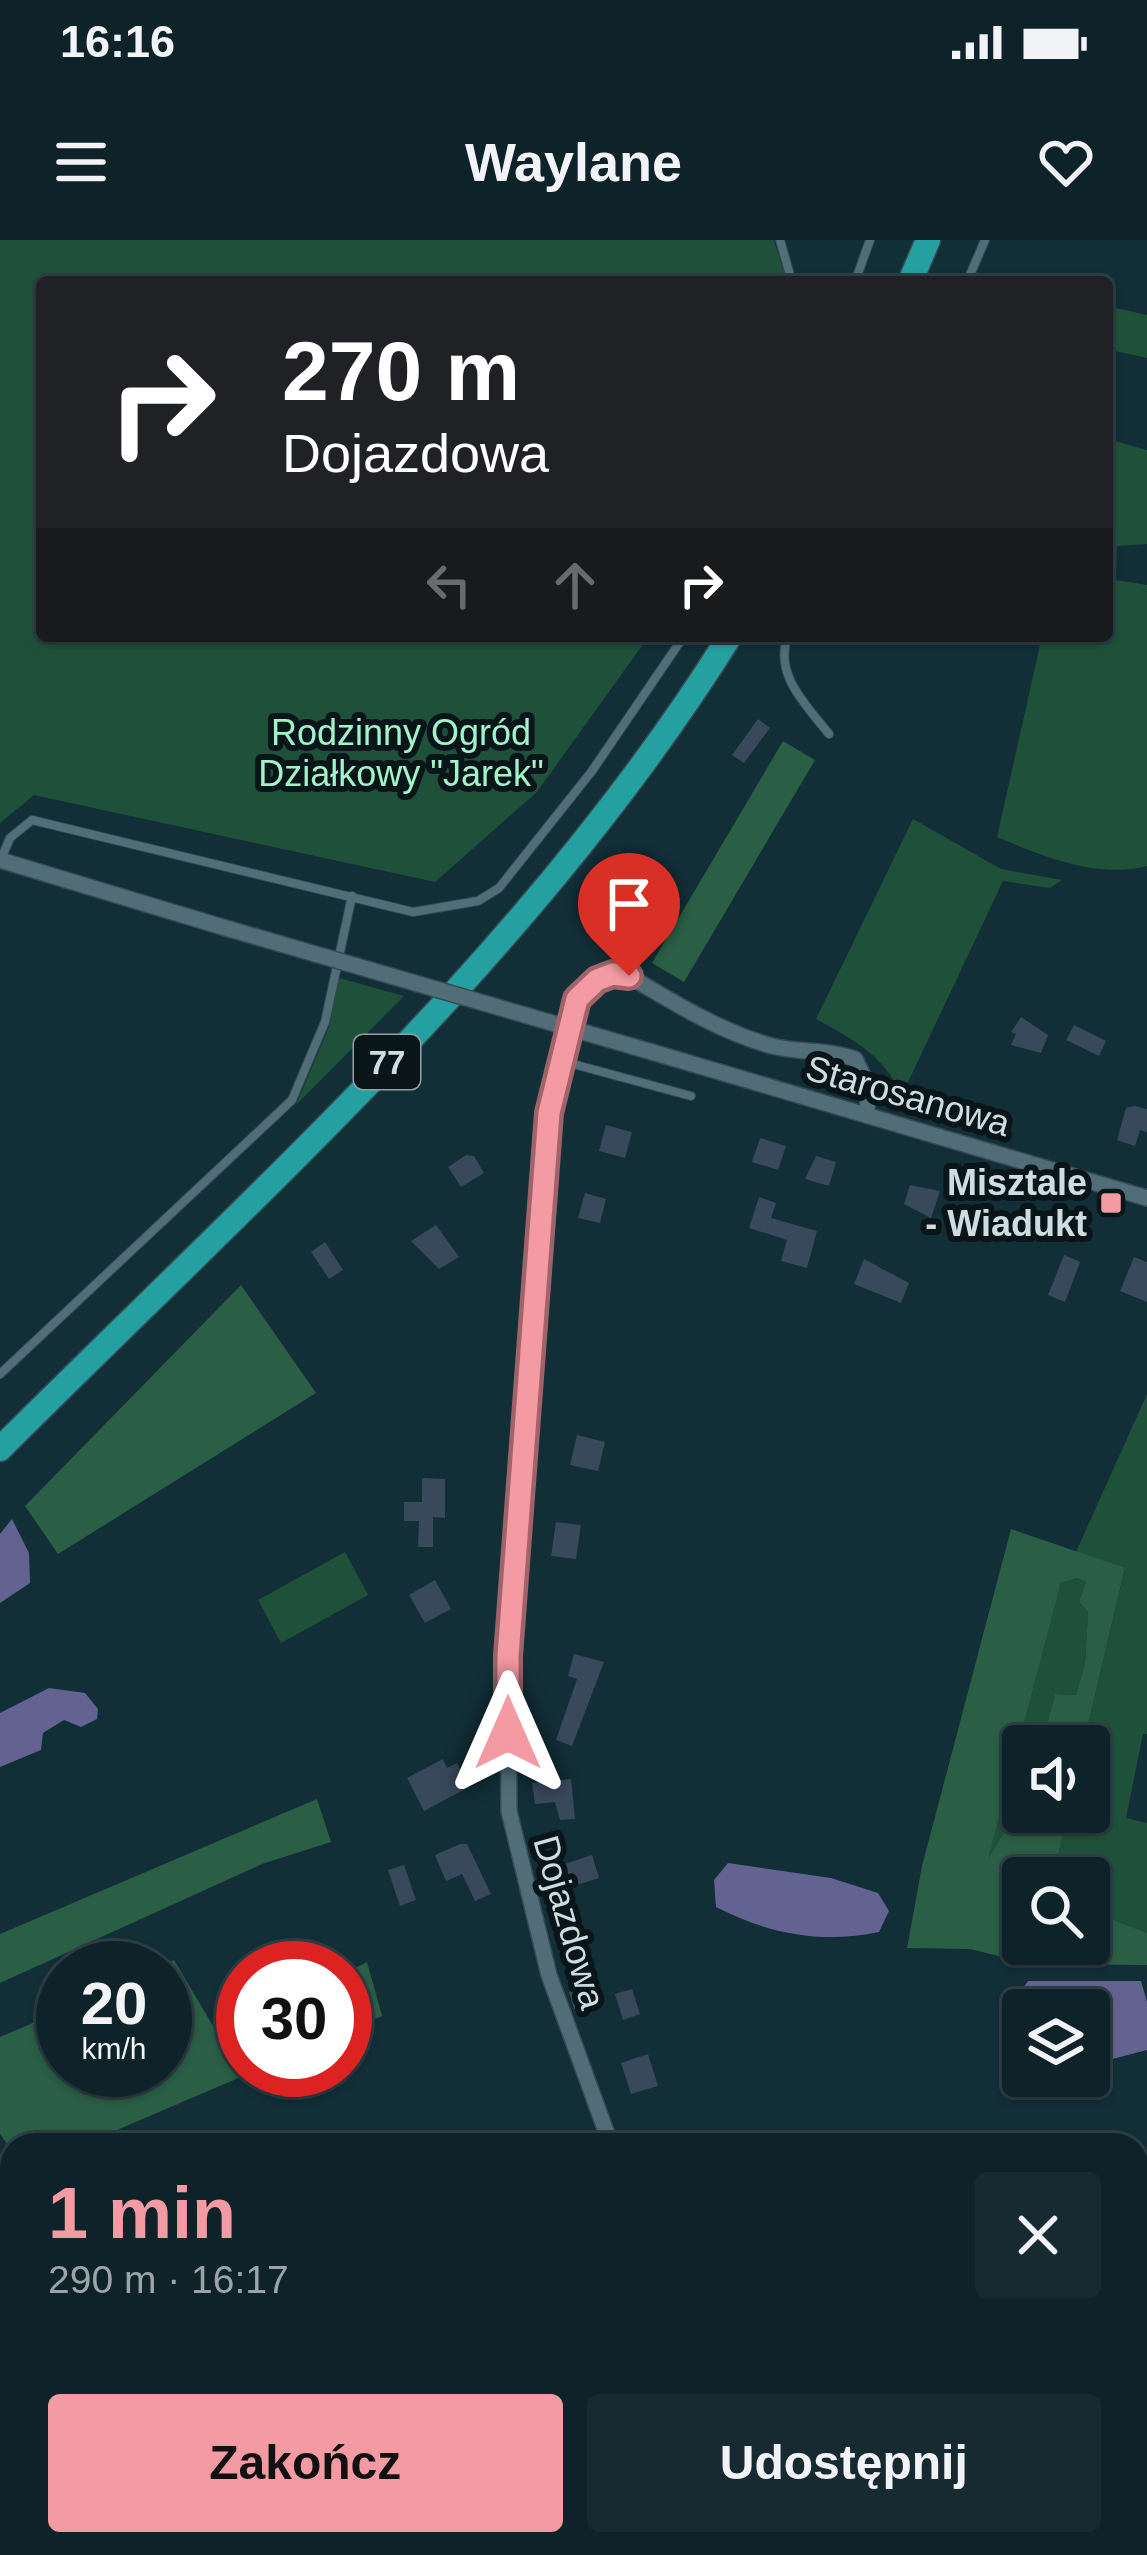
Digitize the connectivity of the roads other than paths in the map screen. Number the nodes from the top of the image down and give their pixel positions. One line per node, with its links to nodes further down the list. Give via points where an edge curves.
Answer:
1 (779, 240): 5 (lane)
2 (870, 240): 6 (lane)
3 (928, 240): 7 (main road)
4 (985, 240): 8 (lane)
5 (790, 276)
6 (857, 276)
7 (913, 276)
8 (970, 276)
9 (680, 642): 14 (lane, via 499,888 478,901 412,912)
10 (726, 642): 20 (main road, 77, via 638,775 502,941)
11 (786, 642): 12 (lane, via 791,685)
12 (829, 734)
13 (0, 860): 14 (lane, via 32,820); 17 (street, Starosanowa, bridge)
14 (352, 896): 19 (lane, via 325,1022 292,1100)
15 (560, 1060): 16 (lane); 17 (street, Dojazdowa, via 577,999 597,980 629,976 731,1032 855,1059 870,1090); 21 (street, Dojazdowa, via 549,1113 508,1656 509,1811 549,1975)
16 (691, 1096)
17 (866, 1114): 18 (street, Starosanowa)
18 (1147, 1198)
19 (0, 1375)
20 (0, 1449)
21 (606, 2133)

